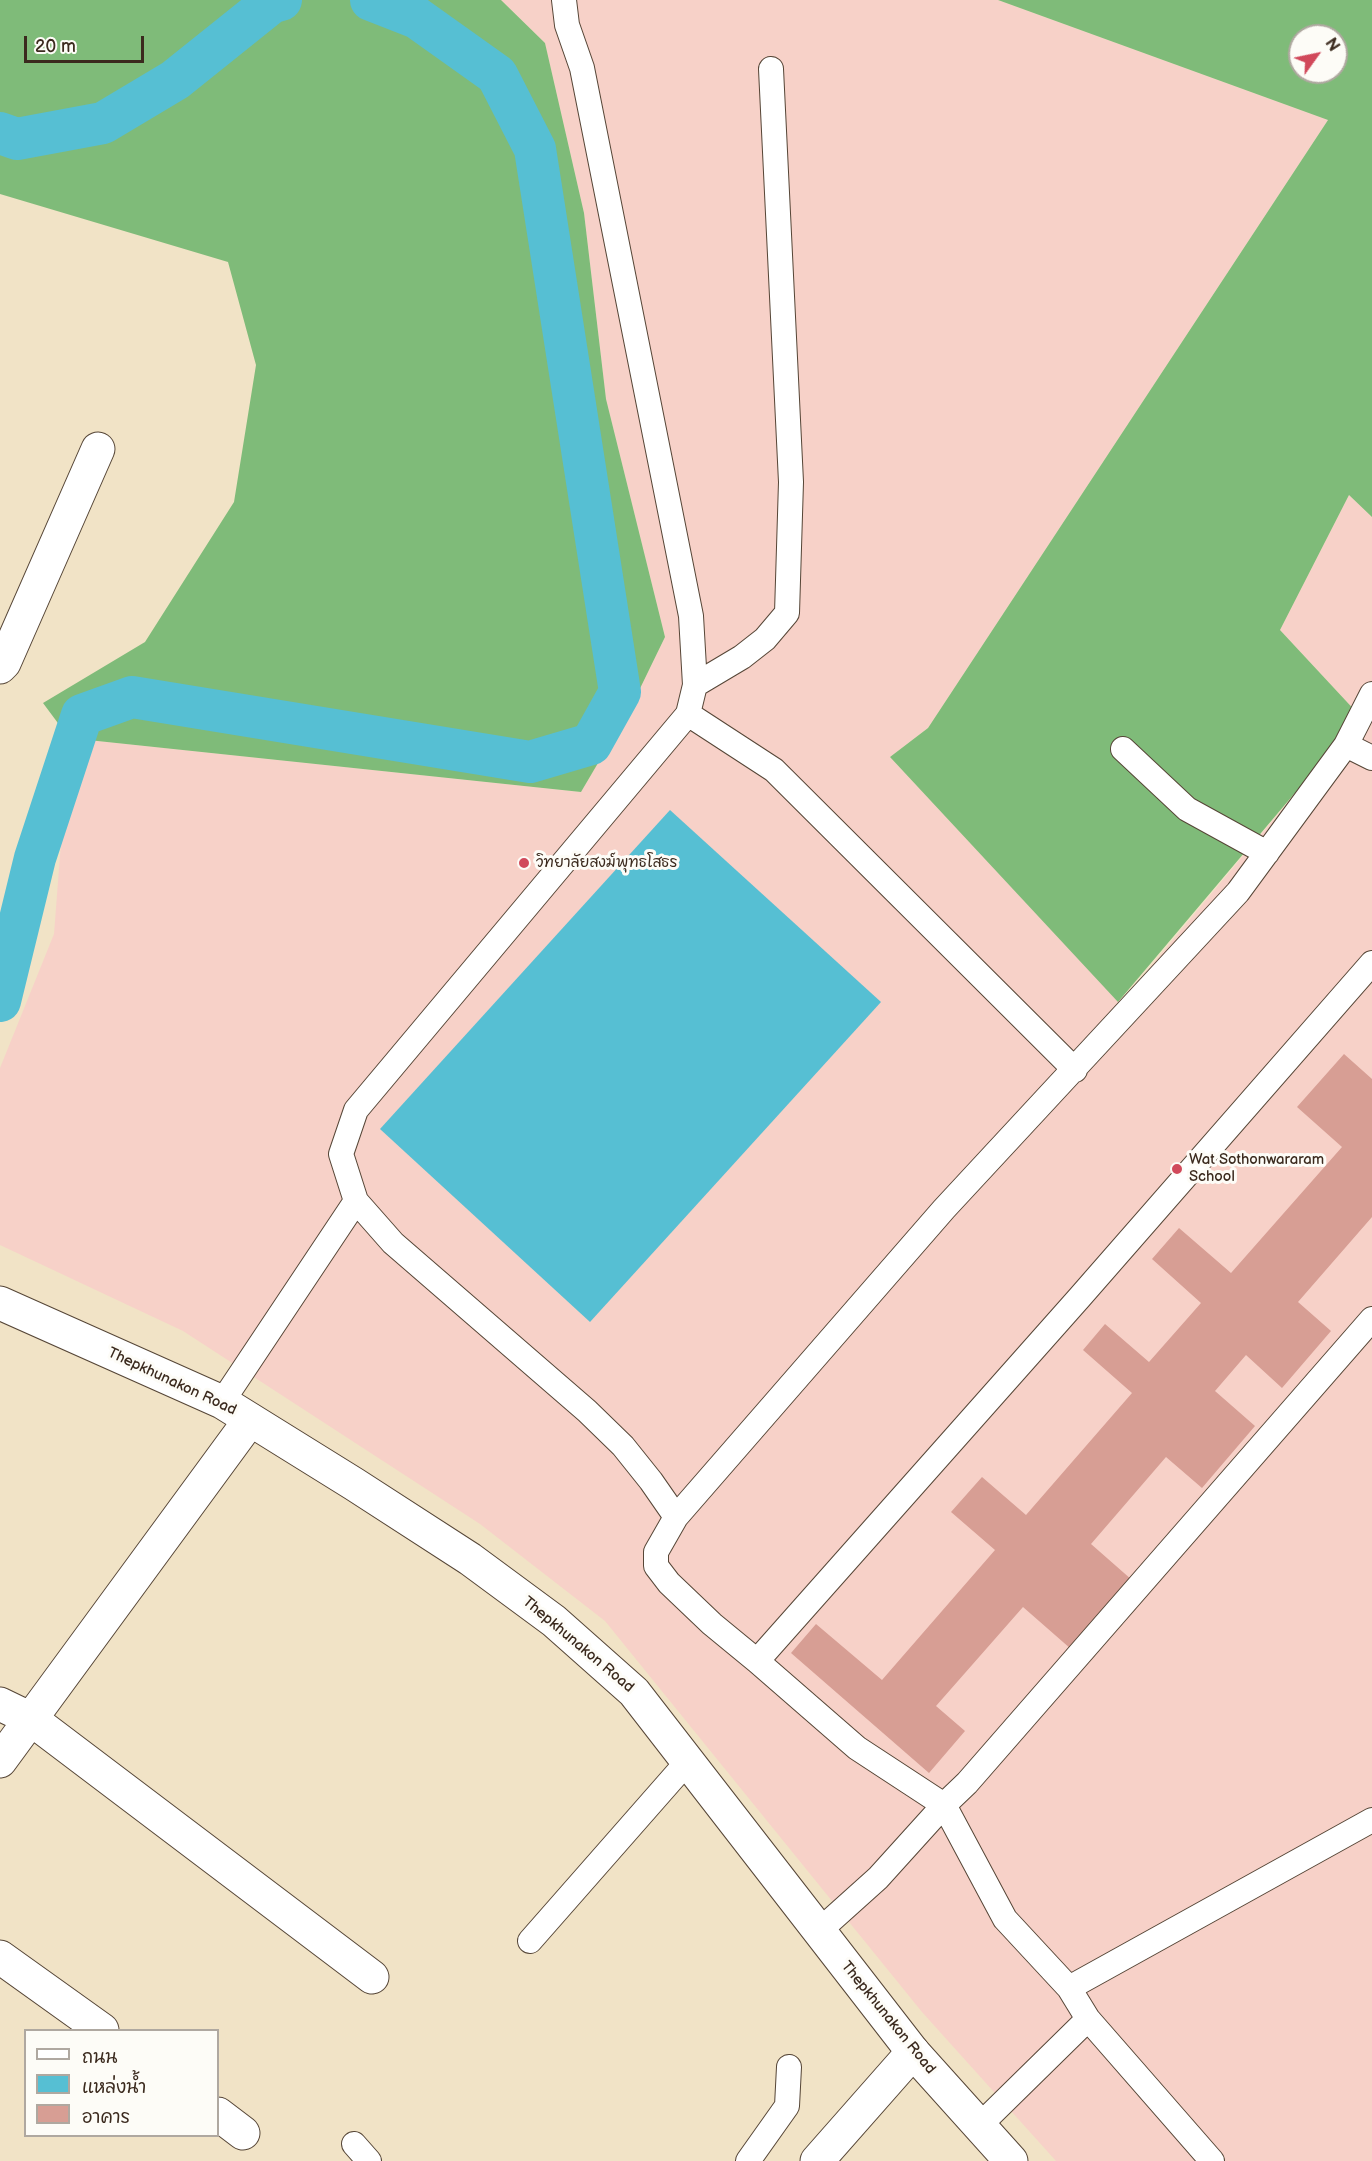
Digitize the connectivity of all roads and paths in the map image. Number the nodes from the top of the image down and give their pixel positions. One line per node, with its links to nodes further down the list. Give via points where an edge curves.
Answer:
1 (564, 0): 5 (lane, via 567,25 582,68 691,616)
2 (771, 69): 5 (lane, via 791,482 787,613 765,639 742,657)
3 (98, 449): 4 (street)
4 (0, 667)
5 (695, 685): 7 (lane)
6 (1372, 694): 8 (lane)
7 (688, 714): 13 (lane, via 774,771); 14 (lane, via 356,1110 341,1154)
8 (1346, 745): 10 (lane); 11 (lane)
9 (1123, 749): 11 (lane, via 1187,809)
10 (1372, 758)
11 (1267, 853): 13 (lane, via 1238,892)
12 (1372, 963): 20 (lane)
13 (1075, 1070): 19 (lane, via 944,1209)
14 (356, 1201): 17 (lane); 19 (lane, via 393,1243 623,1446)
15 (0, 1303): 17 (street, Thepkhunakon Road)
16 (1372, 1319): 25 (lane)
17 (222, 1402): 18 (street, Thepkhunakon Road)
18 (250, 1420): 22 (street); 24 (street, Thepkhunakon Road, via 470,1559 554,1621 634,1692)
19 (676, 1517): 20 (lane, via 656,1552 656,1566 712,1624)
20 (757, 1660): 25 (lane, via 857,1748)
21 (0, 1704): 22 (street)
22 (31, 1719): 23 (street); 30 (street)
23 (0, 1761)
24 (688, 1761): 27 (street, Thepkhunakon Road); 28 (lane)
25 (944, 1805): 27 (lane, via 878,1878); 31 (lane, via 1005,1919)
26 (1372, 1820): 31 (lane)
27 (819, 1931): 34 (street, Thepkhunakon Road)
28 (530, 1941)
29 (0, 1957): 33 (street)
30 (372, 1977)
31 (1069, 1988): 32 (lane)
32 (1088, 2019): 36 (lane); 40 (lane)
33 (99, 2029)
34 (913, 2052): 36 (street, Thepkhunakon Road); 38 (street)
35 (789, 2067): 37 (lane, via 788,2106)
36 (979, 2126): 39 (street, Thepkhunakon Road)
37 (748, 2161)
38 (817, 2161)
39 (1011, 2161)
40 (1212, 2161)

